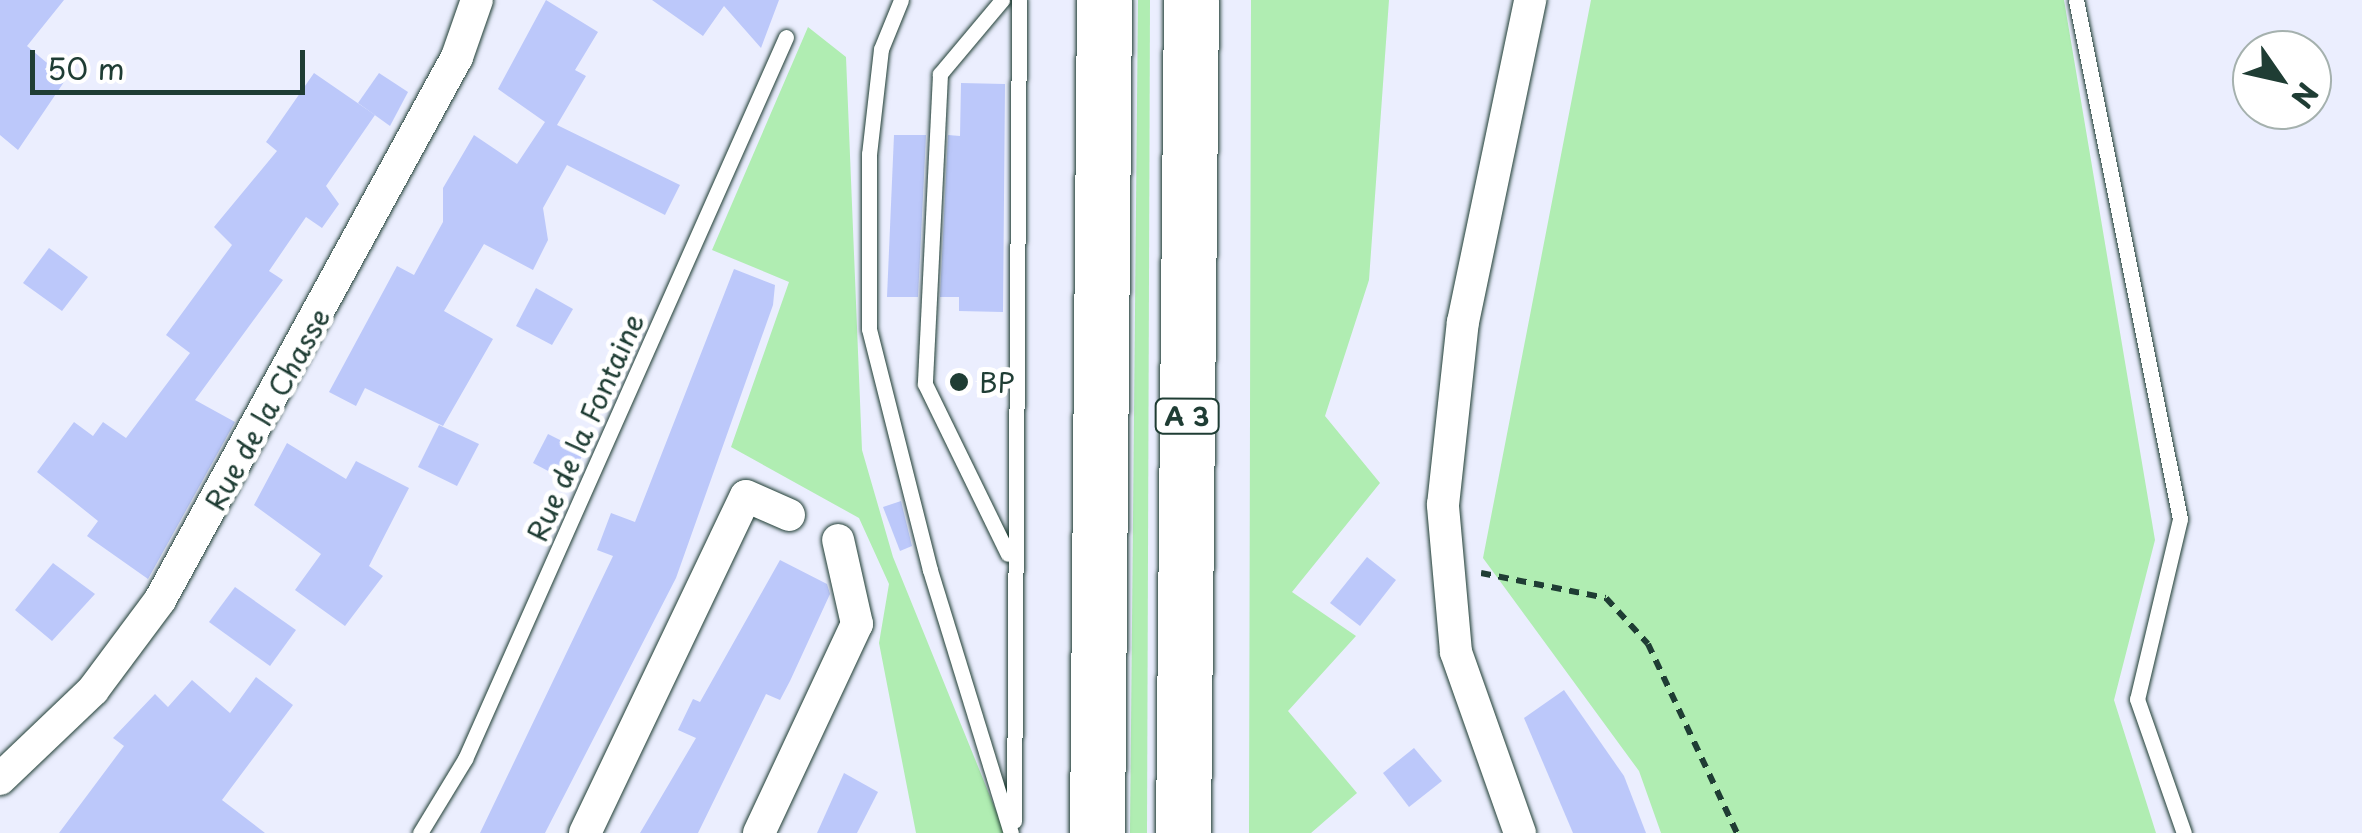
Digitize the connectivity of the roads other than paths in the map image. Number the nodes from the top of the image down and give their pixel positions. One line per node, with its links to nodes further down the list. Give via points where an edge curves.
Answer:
1 (477, 0): 15 (street, Rue de la Chasse, via 457,57 160,600 93,690)
2 (901, 0): 19 (lane, via 881,49 869,154 869,329 930,570)
3 (1002, 0): 14 (lane, via 940,74 925,384)
4 (1019, 0): 14 (lane)
5 (1104, 0): 20 (highway)
6 (1192, 0): 21 (highway, A 3)
7 (1530, 0): 11 (street)
8 (1550, 0): 11 (street, via 1481,333)
9 (2076, 0): 23 (lane, via 2180,519 2137,699)
10 (786, 37): 16 (lane, Rue de la Fontaine, via 465,759)
11 (1461, 342): 22 (street, via 1445,566 1456,652)
12 (789, 515): 17 (street, via 746,496)
13 (838, 540): 18 (street, via 858,624)
14 (1010, 559): 19 (lane)
15 (0, 779)
16 (420, 833)
17 (586, 833)
18 (760, 833)
19 (1013, 833)
20 (1097, 833)
21 (1184, 833)
22 (1520, 833)
23 (2184, 833)

